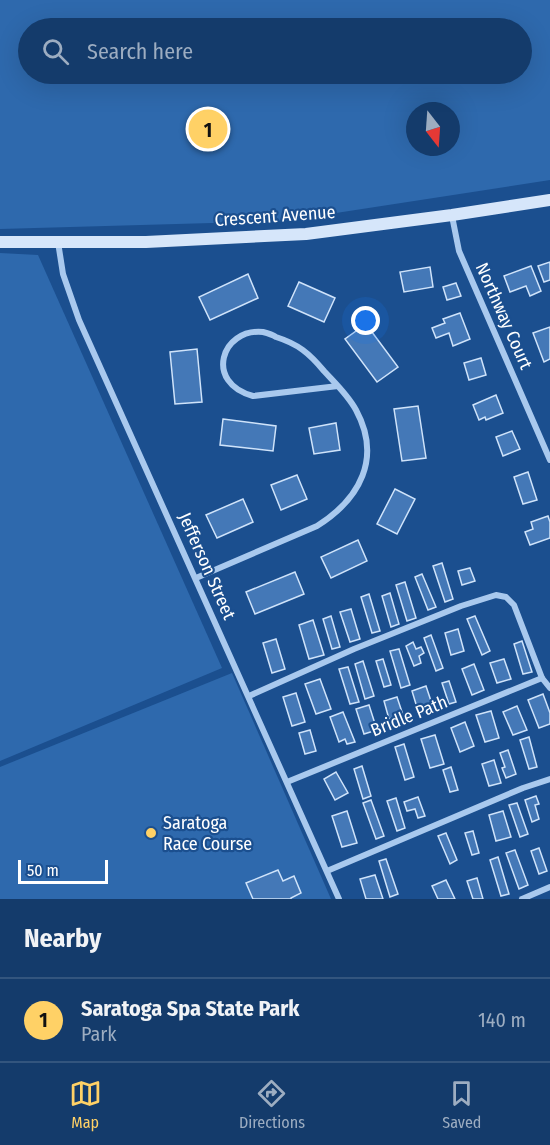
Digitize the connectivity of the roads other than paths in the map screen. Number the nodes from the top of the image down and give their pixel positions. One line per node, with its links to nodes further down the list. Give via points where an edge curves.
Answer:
1 (550, 200): 2 (street, Crescent Avenue)
2 (452, 215): 4 (street, Crescent Avenue, via 306,234); 6 (street, Northway Court, via 459,250)
3 (0, 242): 4 (street, Crescent Avenue)
4 (58, 242): 7 (street, Jefferson Street, via 69,297)
5 (338, 386): 5 (street, via 295,343 263,332 238,338 223,360 224,374 231,386 253,396); 7 (street, via 356,410 367,437 368,456 356,490 335,515 317,526)
6 (550, 460)
7 (196, 578): 10 (street, Jefferson Street)
8 (542, 678): 9 (street); 10 (street, via 511,600 496,594 354,649); 12 (street, Bridle Path)
9 (550, 688)
10 (249, 696): 12 (street, Jefferson Street)
11 (550, 780): 13 (street)
12 (287, 782): 13 (street, Jefferson Street)
13 (327, 871): 15 (street, Jefferson Street)
14 (550, 887): 16 (street)
15 (339, 899)
16 (522, 899)

